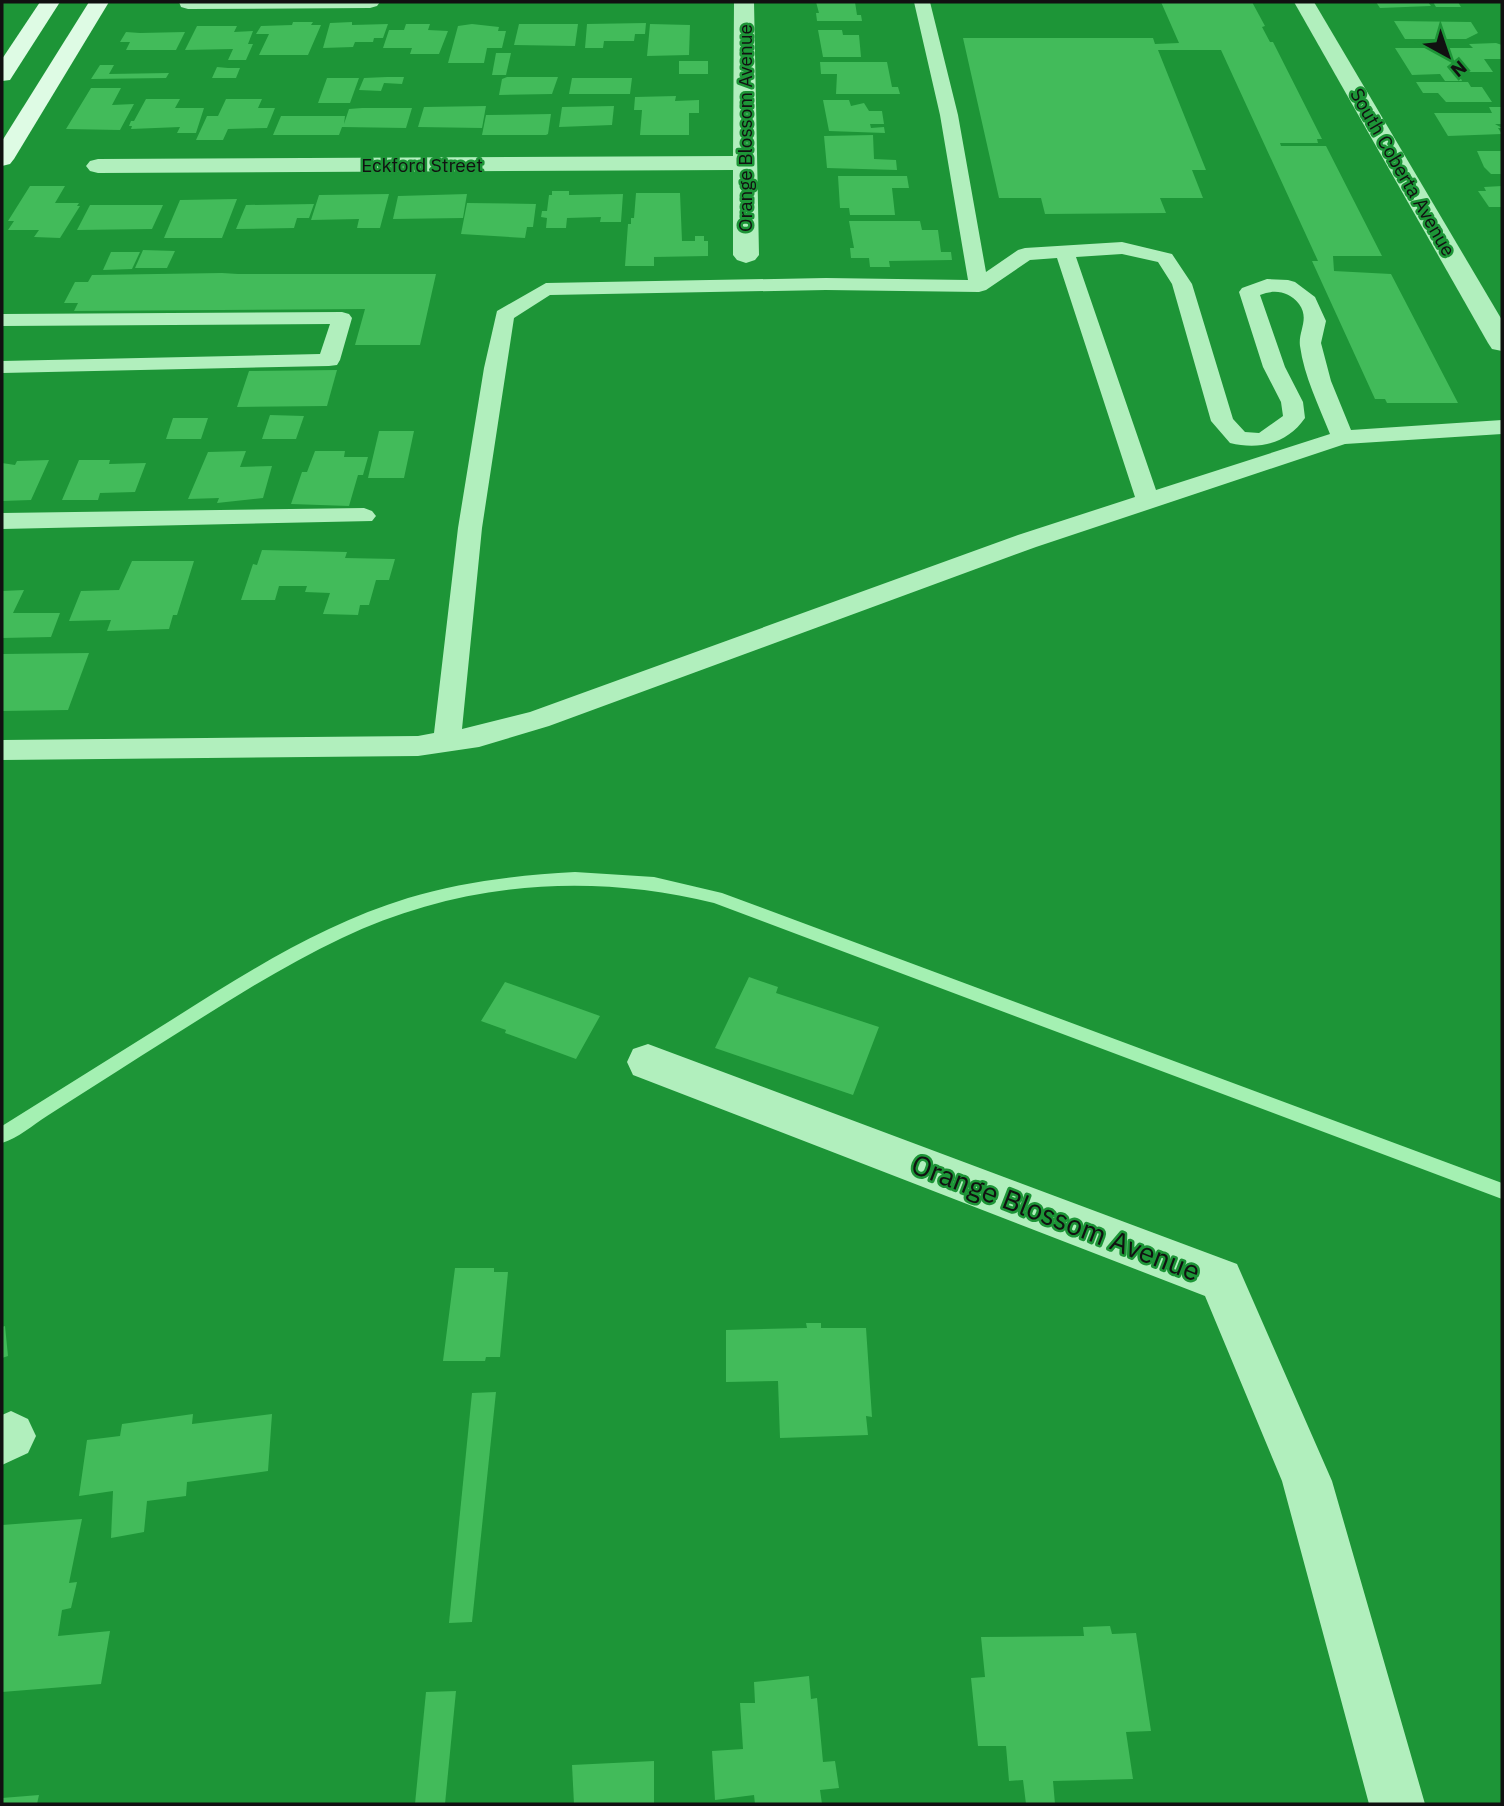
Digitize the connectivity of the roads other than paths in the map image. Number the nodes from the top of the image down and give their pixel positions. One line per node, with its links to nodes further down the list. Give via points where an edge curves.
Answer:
1 (50, 2): 8 (main road)
2 (99, 2): 9 (main road)
3 (370, 2): 7 (street)
4 (744, 2): 10 (street, Orange Blossom Avenue)
5 (922, 2): 14 (lane, via 949,115)
6 (1304, 2): 16 (street, South Coberta Avenue)
7 (188, 3)
8 (2, 75)
9 (2, 159)
10 (745, 163): 11 (street, Eckford Street); 13 (street, Orange Blossom Avenue)
11 (98, 166)
12 (1065, 252): 14 (lane, via 1025,254); 19 (lane, via 1122,248 1165,258 1182,284 1222,421 1238,438 1264,440 1294,418 1249,292 1267,285 1288,286 1308,300 1317,321 1310,343); 20 (lane)
13 (746, 255)
14 (979, 286): 23 (lane, via 546,289 504,315 459,601)
15 (2, 320): 17 (lane, via 342,318 329,360)
16 (1502, 343)
17 (2, 367)
18 (1502, 427): 19 (lane)
19 (1343, 437): 20 (lane)
20 (1148, 501): 23 (lane, via 539,719)
21 (364, 516): 22 (lane)
22 (2, 521)
23 (447, 742): 24 (lane)
24 (2, 750)
25 (648, 1062): 26 (street, Orange Blossom Avenue, via 1222,1280 1307,1480)
26 (1397, 1804)

